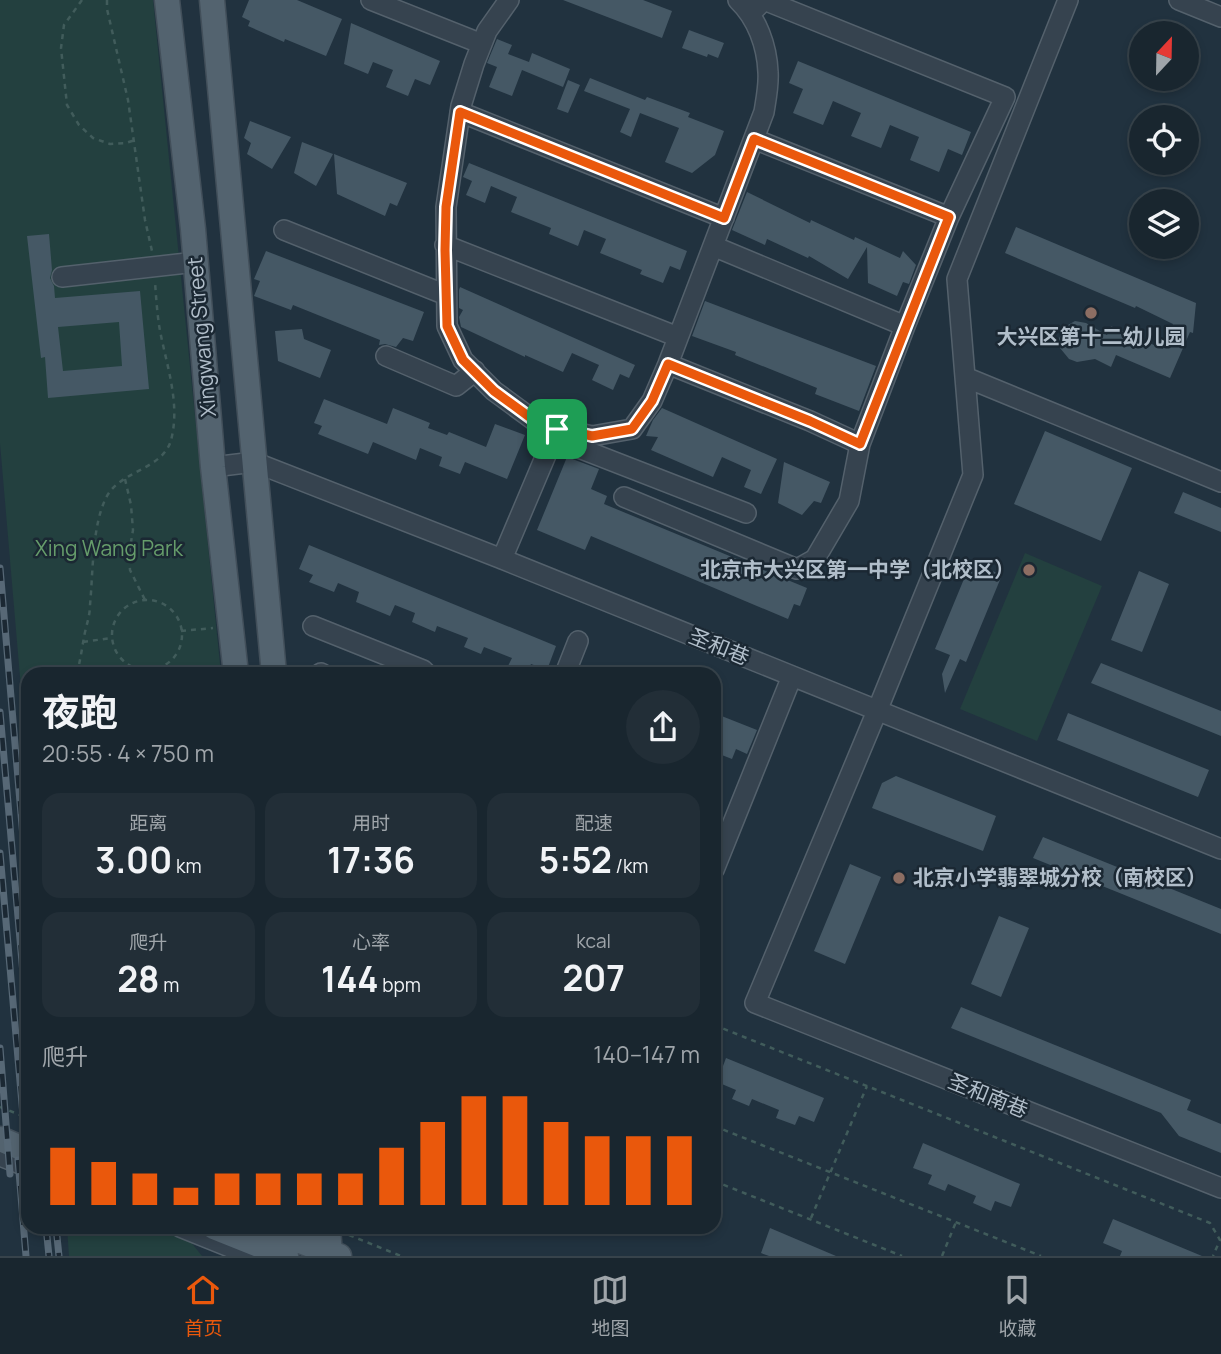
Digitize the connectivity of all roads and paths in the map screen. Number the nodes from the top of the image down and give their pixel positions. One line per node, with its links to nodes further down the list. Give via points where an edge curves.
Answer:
1 (82, 0): 14 (path, via 64,25 61,48 67,105 93,138 110,144)
2 (107, 0): 14 (path)
3 (167, 0): 20 (main road, Xingwang Street)
4 (212, 0): 32 (main road, Xingwang Street)
5 (371, 0): 11 (street)
6 (509, 0): 11 (street)
7 (1068, 0): 29 (street, via 957,279)
8 (1179, 0): 10 (street)
9 (744, 7): 13 (street, via 761,34 768,72 764,112); 15 (street, via 764,0 1005,97)
10 (1221, 17)
11 (482, 44): 12 (street)
12 (460, 112): 16 (street); 18 (street)
13 (754, 139): 15 (street); 16 (street)
14 (135, 140): 21 (path)
15 (949, 217): 24 (street)
16 (724, 218): 19 (street)
17 (284, 230): 23 (street)
18 (445, 244): 23 (street); 25 (street)
19 (713, 246): 24 (street); 25 (street)
20 (196, 262): 21 (street); 33 (main road, Xingwang Street)
21 (153, 267): 22 (street); 34 (path, via 168,365 172,440 161,457)
22 (62, 277)
23 (446, 295): 28 (street, via 447,326 463,360)
24 (905, 327): 31 (street)
25 (678, 337): 27 (street)
26 (386, 356): 28 (street, via 456,386)
27 (668, 364): 30 (street, via 652,401 632,429 592,436); 31 (street)
28 (475, 371): 30 (street, via 494,391)
29 (965, 377): 35 (street); 54 (street, via 973,475)
30 (555, 433): 37 (street); 38 (street)
31 (860, 444): 36 (street, via 849,501 815,559 797,569)
32 (254, 462): 33 (street, 圣和巷); 38 (street, 圣和巷); 50 (main road, Xingwang Street)
33 (214, 467): 49 (main road, Xingwang Street)
34 (125, 479): 39 (path, via 133,530 130,570); 45 (path, via 115,484 105,499)
35 (1221, 482)
36 (624, 497)
37 (746, 513)
38 (502, 559): 53 (street, 圣和巷)
39 (145, 600): 42 (path, via 168,607); 43 (path, via 134,602 117,616)
40 (313, 626): 51 (street)
41 (217, 627): 42 (path)
42 (181, 631): 48 (path, via 179,649)
43 (112, 638): 45 (path); 47 (path, via 120,658)
44 (578, 641): 52 (street)
45 (83, 642): 46 (path)
46 (78, 667)
47 (134, 667)
48 (158, 667)
49 (235, 667)
50 (273, 667)
51 (416, 667)
52 (568, 667)
53 (792, 676): 54 (street, 圣和巷); 56 (street)
54 (877, 711): 55 (street, 圣和巷); 70 (street, 圣和南巷, via 755,1003)
55 (1221, 849)
56 (721, 853)
57 (721, 1028): 58 (path)
58 (867, 1086): 68 (path); 85 (path, via 1210,1223 1220,1240)
59 (0, 1107): 60 (path)
60 (21, 1115)
61 (0, 1122): 63 (main road)
62 (721, 1129): 68 (path)
63 (21, 1130)
64 (0, 1139): 65 (main road)
65 (21, 1148)
66 (0, 1156): 67 (street)
67 (21, 1164)
68 (830, 1172): 71 (path); 72 (path)
69 (721, 1184): 71 (path)
70 (1221, 1188)
71 (810, 1219): 82 (path)
72 (956, 1222): 83 (path); 84 (path)
73 (197, 1234): 80 (street)
74 (245, 1234): 78 (main road)
75 (276, 1234): 78 (main road)
76 (329, 1234): 79 (main road)
77 (346, 1234): 81 (path)
78 (294, 1245): 79 (main road)
79 (333, 1255)
80 (252, 1256)
81 (401, 1256)
82 (902, 1256)
83 (942, 1256)
84 (1041, 1256)
85 (1213, 1256)

